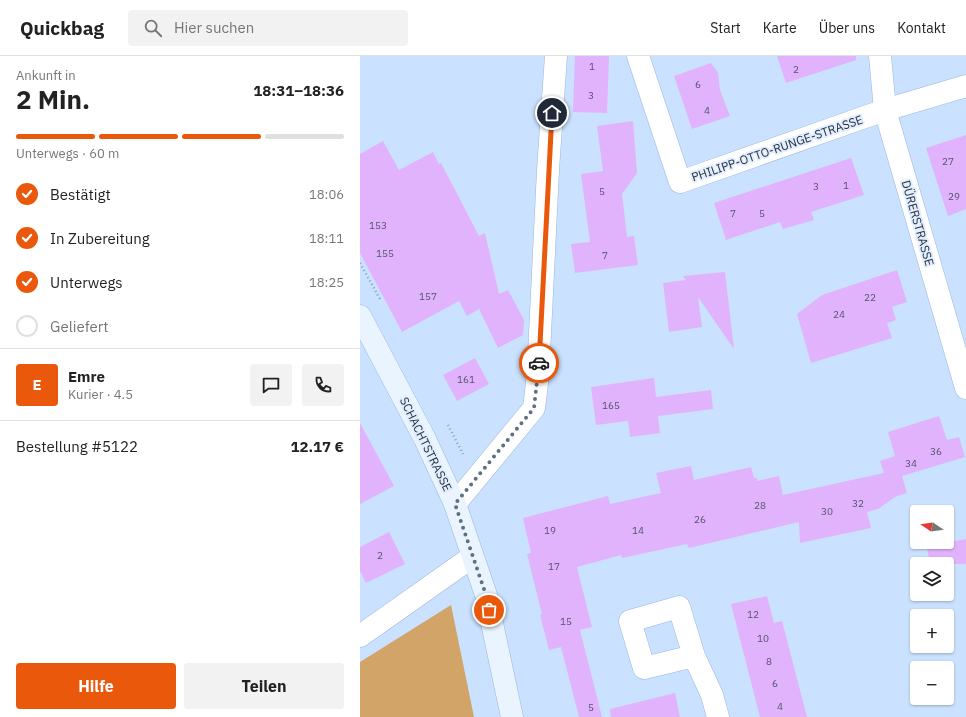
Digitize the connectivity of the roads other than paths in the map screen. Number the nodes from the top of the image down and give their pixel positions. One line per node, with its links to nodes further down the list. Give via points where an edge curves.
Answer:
1 (556, 56): 8 (street, via 534,408)
2 (638, 56): 5 (street, PHILIPP-OTTO-RUNGE-STRASSE, via 680,182)
3 (880, 56): 5 (street, DÜRERSTRASSE)
4 (966, 86): 5 (street)
5 (885, 110): 7 (street, DÜRERSTRASSE)
6 (360, 316): 8 (street, SCHACHTSTRASSE)
7 (966, 388)
8 (455, 504): 9 (street, SCHACHTSTRASSE)
9 (472, 557): 10 (street); 12 (street, SCHACHTSTRASSE, via 486,595)
10 (360, 636)
11 (694, 656): 13 (street, via 712,695)
12 (512, 717)
13 (718, 717)

